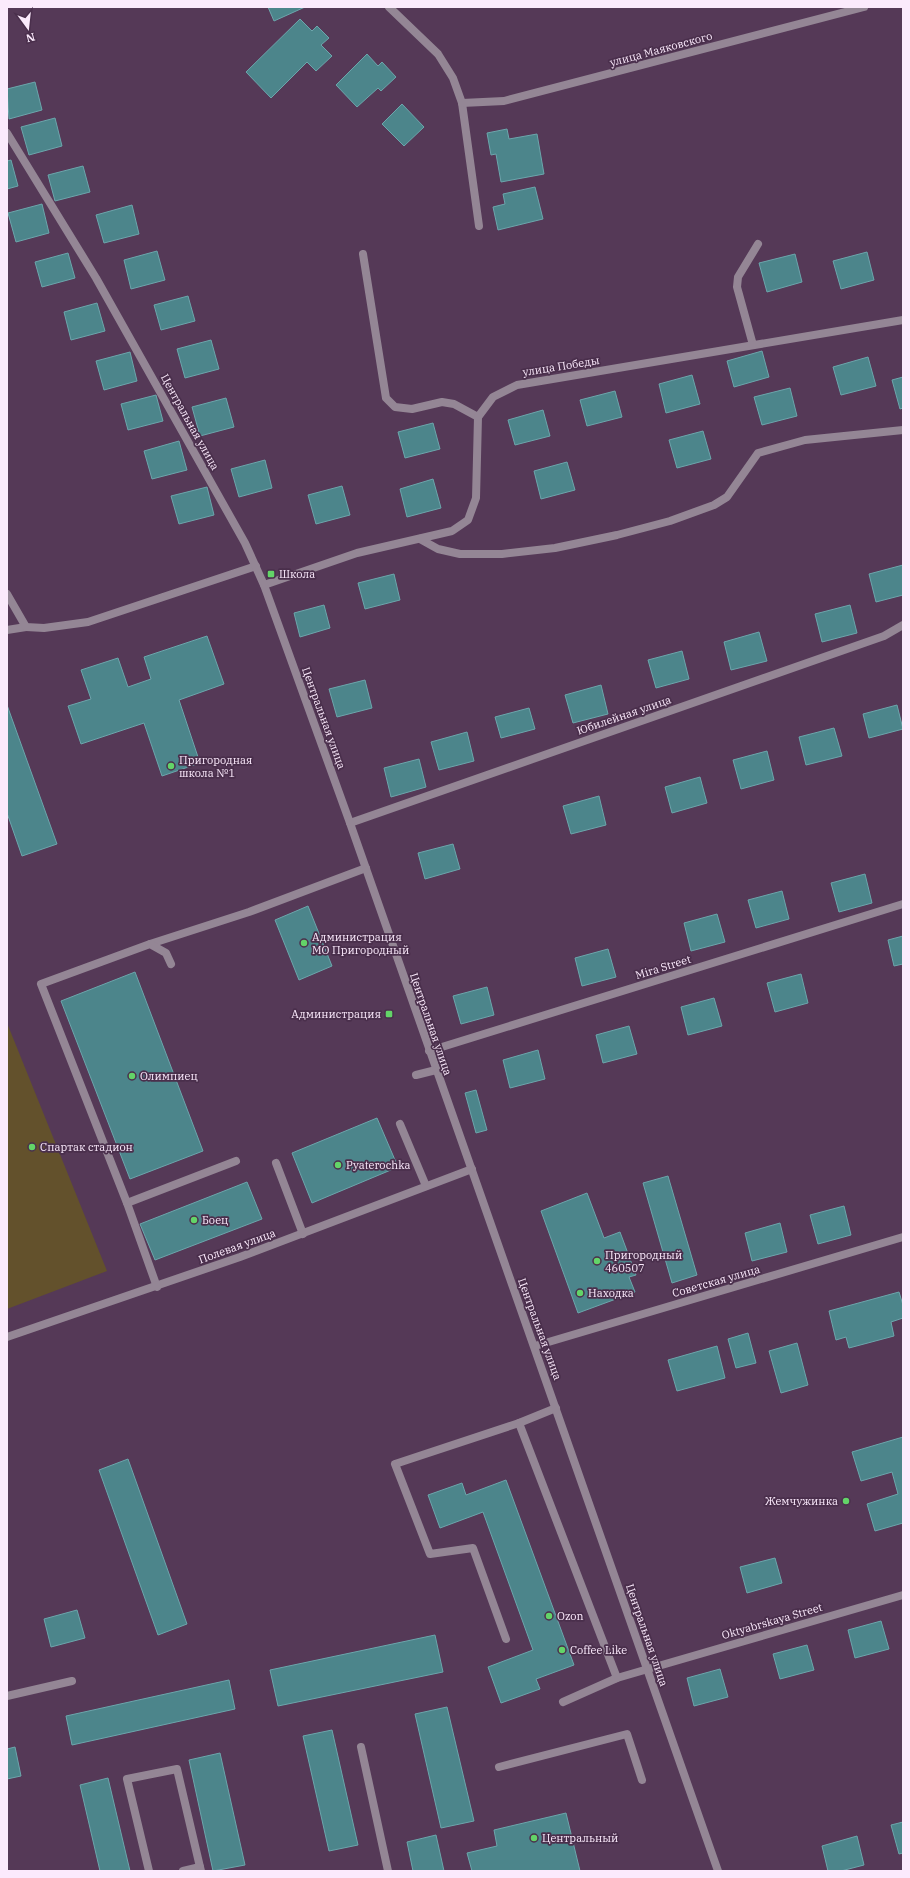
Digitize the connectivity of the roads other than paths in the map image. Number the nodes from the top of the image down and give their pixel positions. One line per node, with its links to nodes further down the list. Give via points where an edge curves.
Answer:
1 (389, 7): 3 (street, via 438,54 452,78)
2 (864, 7): 3 (street, улица Маяковского, via 504,101)
3 (462, 103): 5 (street)
4 (7, 133): 13 (street, Центральная улица, via 96,278)
5 (479, 226)
6 (758, 244): 9 (street, via 738,277 737,287)
7 (363, 254): 10 (street, via 386,398 395,407 412,409 448,403)
8 (903, 320): 9 (street, улица Победы)
9 (753, 345): 10 (street, улица Победы, via 517,384 493,397)
10 (478, 417): 12 (street, via 476,498 468,520 452,531)
11 (903, 430): 12 (street, via 805,440 758,453 727,497 714,505 670,521 617,535 555,548 502,554 460,554 438,549)
12 (420, 539): 14 (street, via 357,553)
13 (256, 566): 14 (street, Центральная улица); 17 (street, via 88,622 44,628)
14 (264, 585): 19 (street, Центральная улица)
15 (7, 594): 17 (street)
16 (903, 625): 19 (street, Юбилейная улица, via 884,636)
17 (26, 627): 18 (street)
18 (7, 630)
19 (350, 823): 20 (street, Центральная улица)
20 (366, 868): 22 (street, via 249,912); 24 (street, Центральная улица)
21 (903, 904): 24 (street, Mira Street)
22 (150, 944): 23 (street, via 166,953); 32 (street, via 41,984)
23 (171, 964)
24 (429, 1051): 25 (street, Центральная улица)
25 (436, 1070): 26 (street); 30 (street, Центральная улица)
26 (416, 1075)
27 (400, 1124): 31 (street)
28 (236, 1161): 32 (street)
29 (276, 1163): 33 (street)
30 (472, 1168): 31 (street, Полевая улица); 37 (street, Центральная улица)
31 (426, 1186): 33 (street, Полевая улица)
32 (127, 1203): 35 (street)
33 (303, 1234): 35 (street, Полевая улица)
34 (903, 1237): 37 (street, Советская улица)
35 (157, 1287): 36 (street, Полевая улица)
36 (7, 1338)
37 (535, 1346): 38 (street, Центральная улица)
38 (556, 1408): 39 (street); 42 (street, Центральная улица)
39 (519, 1423): 41 (street, via 396,1464 430,1554 474,1548); 43 (street)
40 (903, 1595): 42 (street, Oktyabrskaya Street)
41 (506, 1639)
42 (648, 1668): 43 (street, Oktyabrskaya Street); 54 (street, Центральная улица)
43 (617, 1678): 46 (street, Oktyabrskaya Street)
44 (72, 1681): 45 (street)
45 (7, 1696)
46 (563, 1702)
47 (361, 1747): 53 (street)
48 (499, 1768): 49 (street, via 627,1734)
49 (642, 1780)
50 (201, 1869): 51 (street, via 177,1769 127,1780); 52 (street)
51 (149, 1871)
52 (183, 1871)
53 (388, 1871)
54 (718, 1871)

